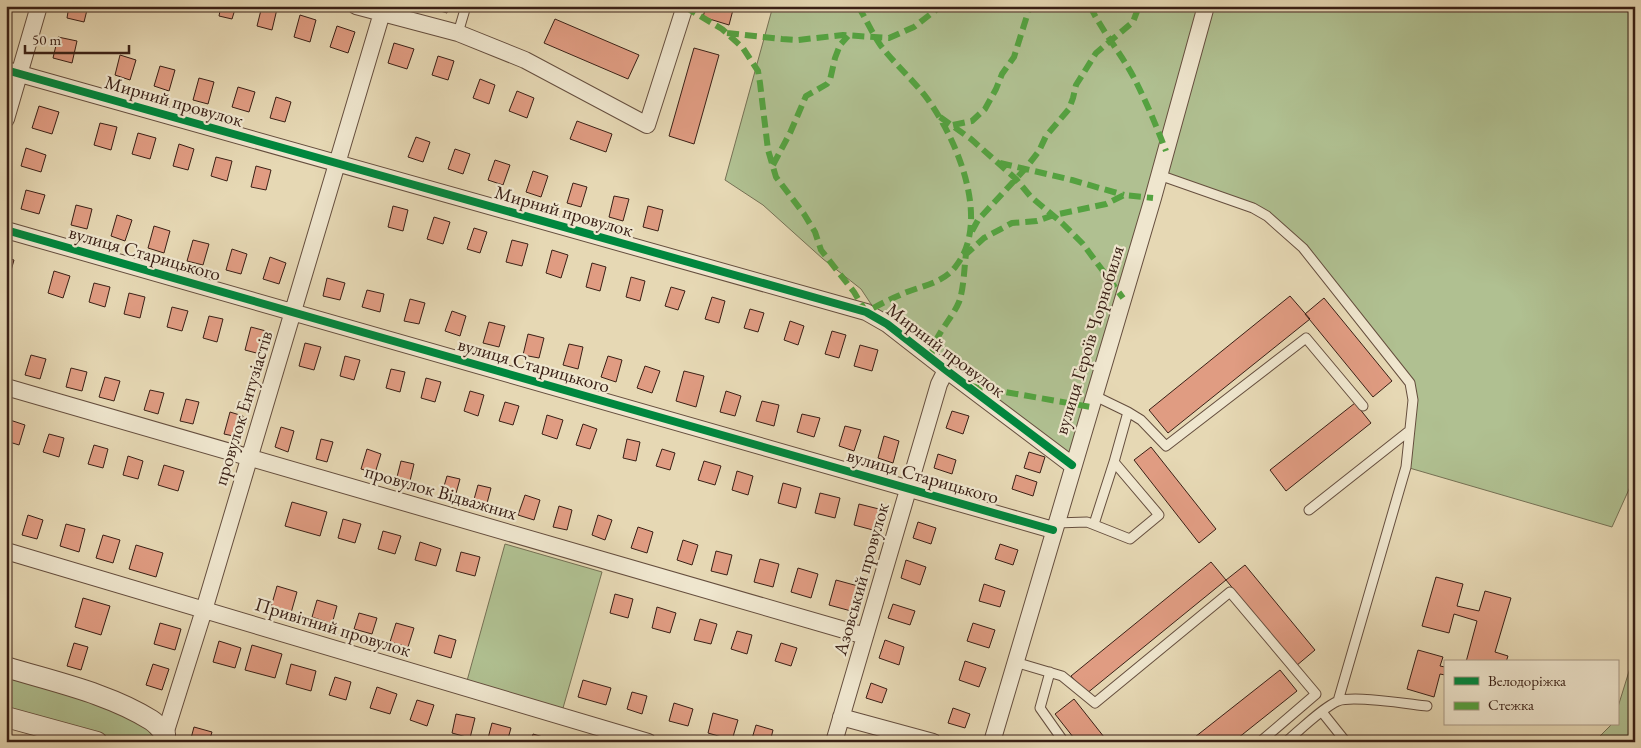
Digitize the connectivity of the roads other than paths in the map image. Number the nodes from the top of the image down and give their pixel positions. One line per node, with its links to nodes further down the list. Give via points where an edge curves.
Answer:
1 (39, 6): 8 (street)
2 (356, 6): 6 (street)
3 (466, 6): 7 (lane)
4 (685, 6): 7 (street, via 647,125 525,60)
5 (1206, 6): 11 (street, вулиця Героїв Чорнобиля)
6 (383, 10): 7 (street); 10 (street, провулок Ентузіастів)
7 (458, 33)
8 (13, 72): 9 (street); 10 (street, Мирний провулок)
9 (6, 119)
10 (337, 164): 13 (street, провулок Ентузіастів); 14 (street, Мирний провулок, via 866,312 887,324)
11 (1159, 175): 16 (street, вулиця Героїв Чорнобиля); 19 (lane, via 1252,208 1267,216 1303,248 1410,383)
12 (6, 230): 13 (street, вулиця Старицького)
13 (293, 312): 20 (street, провулок Ентузіастів); 23 (street, вулиця Старицького)
14 (946, 370): 22 (street, Мирний провулок); 23 (street, Азовський провулок)
15 (6, 387): 20 (street, провулок Відважних)
16 (1095, 396): 18 (lane); 22 (street, вулиця Героїв Чорнобиля)
17 (1363, 406): 18 (lane, via 1306,338 1166,446 1141,420)
18 (1128, 412): 21 (lane)
19 (1409, 431): 24 (lane); 33 (lane, via 1406,467)
20 (250, 458): 28 (street, провулок Ентузіастів); 29 (street, провулок Відважних)
21 (1114, 462): 25 (lane); 25 (lane, via 1159,515 1130,539)
22 (1072, 465): 26 (street, вулиця Героїв Чорнобиля)
23 (908, 489): 26 (street, вулиця Старицького); 29 (street, Азовський провулок)
24 (1309, 510)
25 (1094, 524): 26 (lane, via 1087,522)
26 (1054, 527): 30 (street, вулиця Героїв Чорнобиля)
27 (6, 551): 28 (street, Привітний провулок)
28 (204, 610): 38 (street, провулок Ентузіастів); 40 (street, Привітний провулок)
29 (865, 636): 37 (street, Азовський провулок)
30 (1015, 662): 32 (lane); 43 (street, вулиця Героїв Чорнобиля)
31 (6, 667): 38 (street, via 124,706 153,721)
32 (1050, 672): 44 (lane, via 1040,708); 45 (lane, via 1062,676 1095,703 1230,592 1316,694)
33 (1338, 701): 34 (lane, via 1354,698); 35 (lane)
34 (1427, 706)
35 (1322, 712): 46 (lane); 47 (lane)
36 (6, 717): 39 (street)
37 (841, 717): 41 (street, Азовський провулок); 42 (street)
38 (164, 738)
39 (97, 742)
40 (648, 742)
41 (834, 742)
42 (934, 742)
43 (992, 742)
44 (1064, 742)
45 (1260, 742)
46 (1286, 742)
47 (1346, 742)

